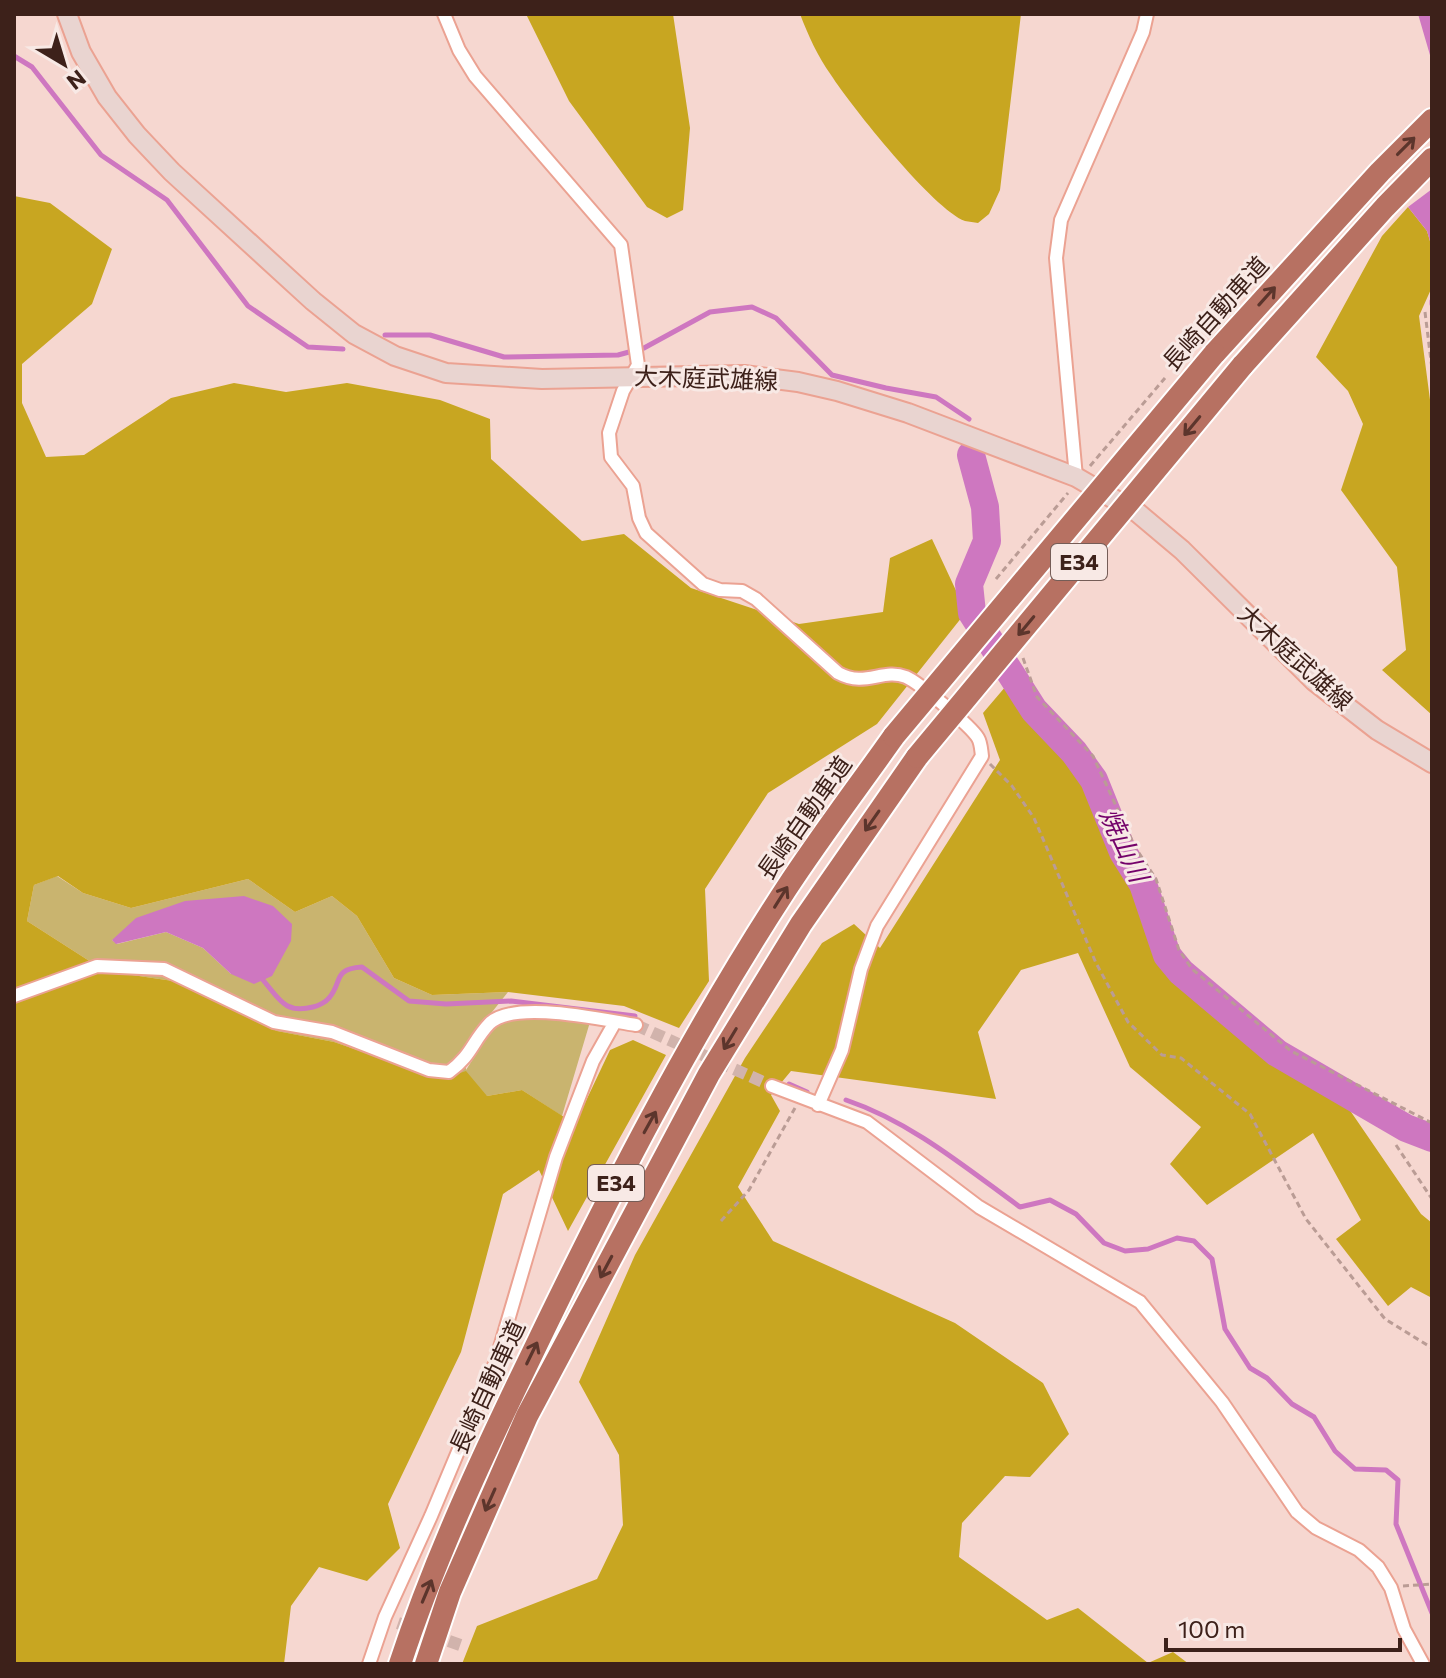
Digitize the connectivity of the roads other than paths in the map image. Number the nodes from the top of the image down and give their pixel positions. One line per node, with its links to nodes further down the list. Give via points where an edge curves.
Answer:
1 (67, 14): 6 (main road, 大木庭武雄線, via 107,97 137,135 354,334 395,356 446,373 542,379)
2 (444, 14): 6 (street, via 475,76 621,245 638,365)
3 (1147, 14): 7 (street, via 1061,220 1056,258)
4 (1432, 120): 17 (highway, 長崎自動車道 / E34, one-way to 4, bridge, via 503,1414 594,1224 688,1051 786,890 894,736 1214,354)
5 (1432, 159): 18 (highway, 長崎自動車道 / E34, one-way to 18, bridge, via 1242,366 917,757 801,924 702,1088 527,1416 450,1592)
6 (633, 376): 7 (main road, 大木庭武雄線, via 744,375 798,382 908,413); 13 (street, via 609,433 611,457 633,486 646,533 703,584 756,599 838,673 852,680 906,677 969,726 980,741 982,756 877,926 842,1050)
7 (1076, 477): 8 (main road, 大木庭武雄線, via 1138,513 1314,681 1377,730)
8 (1432, 763)
9 (14, 996): 10 (street, via 97,966 164,969 274,1022 332,1032 429,1070 449,1072 466,1059 490,1023 513,1012)
10 (615, 1022): 11 (street); 14 (street, via 593,1061 556,1157 496,1361)
11 (636, 1025)
12 (772, 1086): 13 (street)
13 (818, 1105): 19 (street, via 867,1122 979,1207 1140,1302 1222,1402 1297,1512 1378,1567)
14 (385, 1617): 15 (street); 16 (street)
15 (398, 1623)
16 (369, 1664)
17 (400, 1664)
18 (426, 1664)
19 (1423, 1664)

